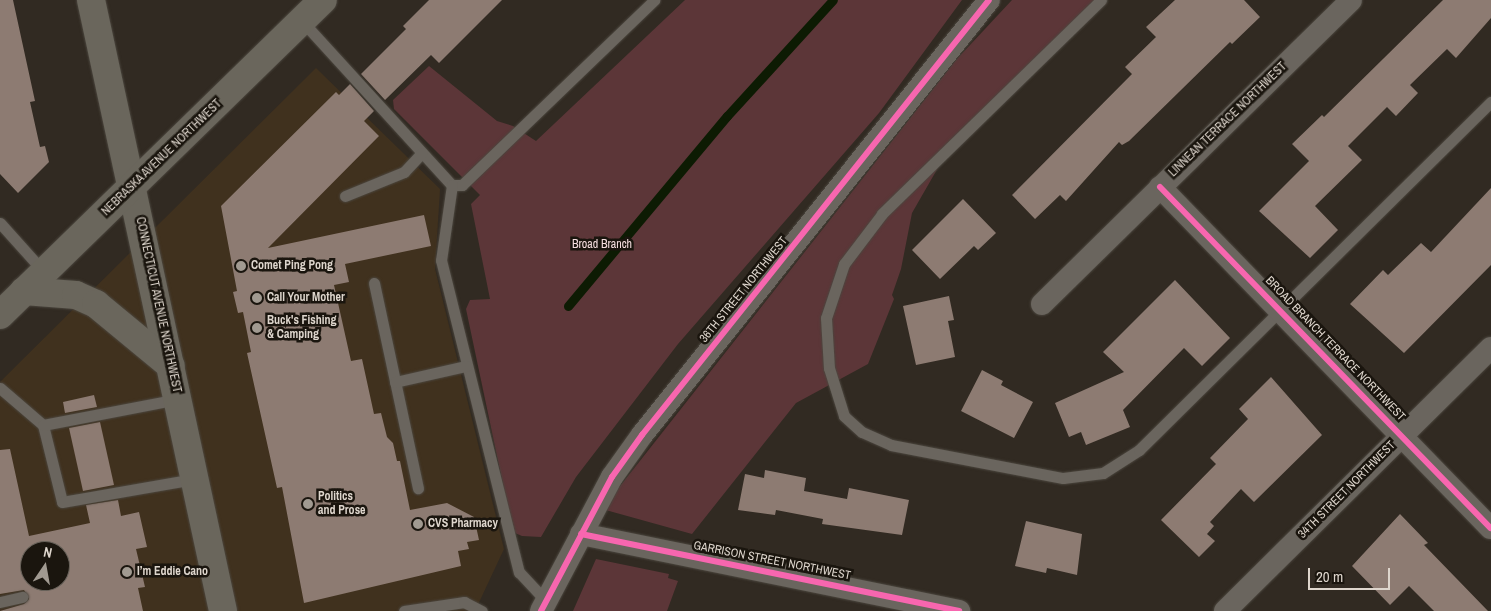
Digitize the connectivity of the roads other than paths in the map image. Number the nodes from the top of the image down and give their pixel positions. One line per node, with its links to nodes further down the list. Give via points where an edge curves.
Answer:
1 (91, 0): 11 (main road, CONNECTICUT AVENUE NORTHWEST)
2 (323, 0): 7 (main road, NEBRASKA AVENUE NORTHWEST)
3 (654, 0): 10 (lane, via 462,185)
4 (989, 0): 32 (street, 36TH STREET NORTHWEST, via 642,435 612,477)
5 (1101, 0): 19 (lane, via 882,214 844,264 826,318 829,368 844,416 862,432 891,445 1063,478 1102,473 1139,450)
6 (1351, 0): 12 (street, LINNEAN TERRACE NORTHWEST)
7 (302, 21): 9 (lane); 11 (main road, NEBRASKA AVENUE NORTHWEST)
8 (1491, 102): 19 (lane)
9 (422, 153): 10 (lane); 13 (lane, via 404,172)
10 (452, 185): 23 (lane, via 441,260)
11 (132, 187): 15 (main road, NEBRASKA AVENUE NORTHWEST); 22 (main road, CONNECTICUT AVENUE NORTHWEST)
12 (1160, 187): 18 (street, LINNEAN TERRACE NORTHWEST); 19 (street, BROAD BRANCH TERRACE NORTHWEST)
13 (345, 196)
14 (0, 223): 15 (lane)
15 (44, 272): 17 (main road, NEBRASKA AVENUE NORTHWEST)
16 (374, 284): 24 (lane)
17 (24, 291): 20 (main road, NEBRASKA AVENUE NORTHWEST); 22 (main road, via 76,295 96,304)
18 (1042, 304)
19 (1280, 309): 28 (street, BROAD BRANCH TERRACE NORTHWEST)
20 (0, 315)
21 (1491, 348): 28 (street, 34TH STREET NORTHWEST)
22 (171, 366): 26 (main road, CONNECTICUT AVENUE NORTHWEST)
23 (466, 366): 24 (lane); 35 (lane, via 519,572)
24 (395, 382): 30 (lane)
25 (0, 388): 27 (lane)
26 (178, 399): 27 (lane); 29 (main road, CONNECTICUT AVENUE NORTHWEST)
27 (43, 425): 29 (lane, via 62,502)
28 (1403, 435): 31 (street, BROAD BRANCH TERRACE NORTHWEST); 40 (street, 34TH STREET NORTHWEST)
29 (195, 479): 36 (main road, CONNECTICUT AVENUE NORTHWEST)
30 (418, 488)
31 (1491, 528)
32 (581, 534): 35 (street, 36TH STREET NORTHWEST); 39 (street, GARRISON STREET NORTHWEST)
33 (22, 597): 34 (lane)
34 (0, 602)
35 (544, 606)
36 (223, 611)
37 (404, 611): 38 (lane, via 464,602)
38 (482, 611)
39 (959, 611)
40 (1225, 611)

